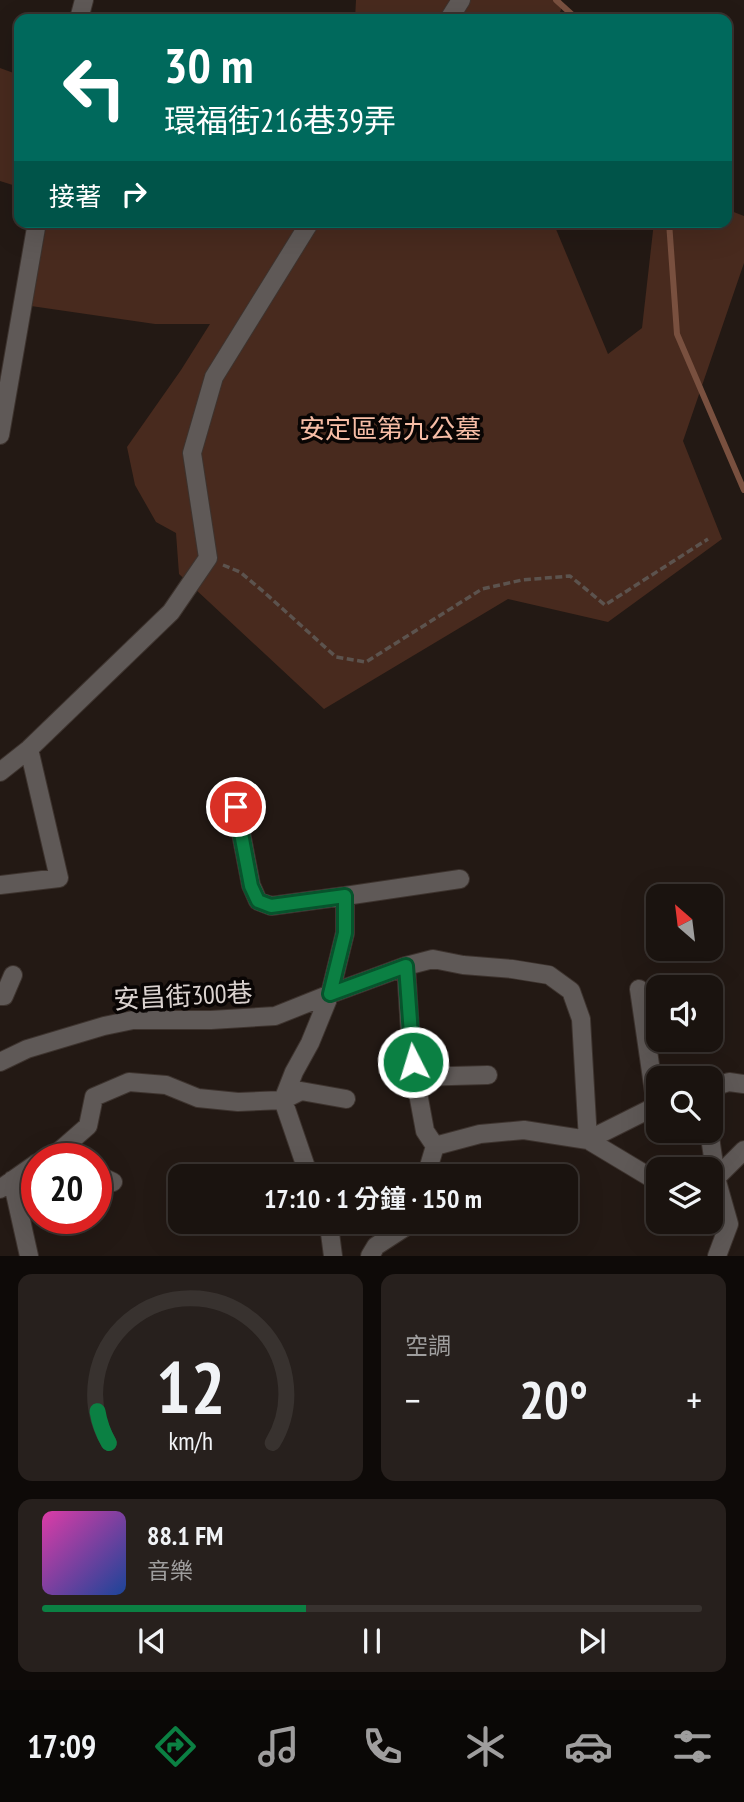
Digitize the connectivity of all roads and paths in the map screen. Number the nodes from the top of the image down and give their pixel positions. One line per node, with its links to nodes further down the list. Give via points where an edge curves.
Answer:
1 (36, 228): 3 (lane)
2 (306, 228): 5 (lane, via 214,377 192,453)
3 (0, 435)
4 (708, 539): 5 (path, via 605,605 570,576 482,589 366,662 336,657 240,572)
5 (208, 558): 6 (lane, via 171,612)
6 (29, 749): 7 (lane); 10 (lane, via 59,878)
7 (0, 772)
8 (236, 807): 11 (lane, via 258,901 271,906)
9 (460, 879): 11 (lane)
10 (0, 885)
11 (345, 896): 15 (lane, via 345,933)
12 (406, 966): 15 (lane, 安昌街300巷); 20 (lane); 26 (lane, 安昌街300巷, via 433,959 512,969 549,975 572,991 582,1019)
13 (13, 975): 16 (lane)
14 (639, 989): 18 (lane)
15 (330, 994): 17 (lane, 安昌街300巷, via 275,1016 133,1020 27,1049); 24 (lane)
16 (0, 996)
17 (0, 1062)
18 (651, 1066)
19 (488, 1075): 20 (lane)
20 (415, 1077): 28 (lane, via 425,1132)
21 (723, 1084): 22 (lane)
22 (744, 1084)
23 (346, 1099): 24 (lane, via 301,1091)
24 (283, 1100): 27 (lane, via 198,1098 166,1085 129,1082 94,1097 88,1126); 30 (lane)
25 (646, 1111): 26 (lane)
26 (588, 1140): 28 (lane, via 524,1130 480,1134); 34 (lane)
27 (70, 1143)
28 (435, 1146): 31 (lane)
29 (744, 1150): 32 (lane)
30 (305, 1164)
31 (430, 1164)
32 (723, 1171)
33 (21, 1174): 35 (lane)
34 (646, 1175)
35 (6, 1184): 41 (lane)
36 (723, 1203): 38 (lane)
37 (723, 1221): 38 (lane)
38 (729, 1224): 44 (lane)
39 (330, 1234): 42 (lane)
40 (394, 1234): 43 (lane)
41 (29, 1256)
42 (333, 1256)
43 (370, 1256)
44 (717, 1256)

